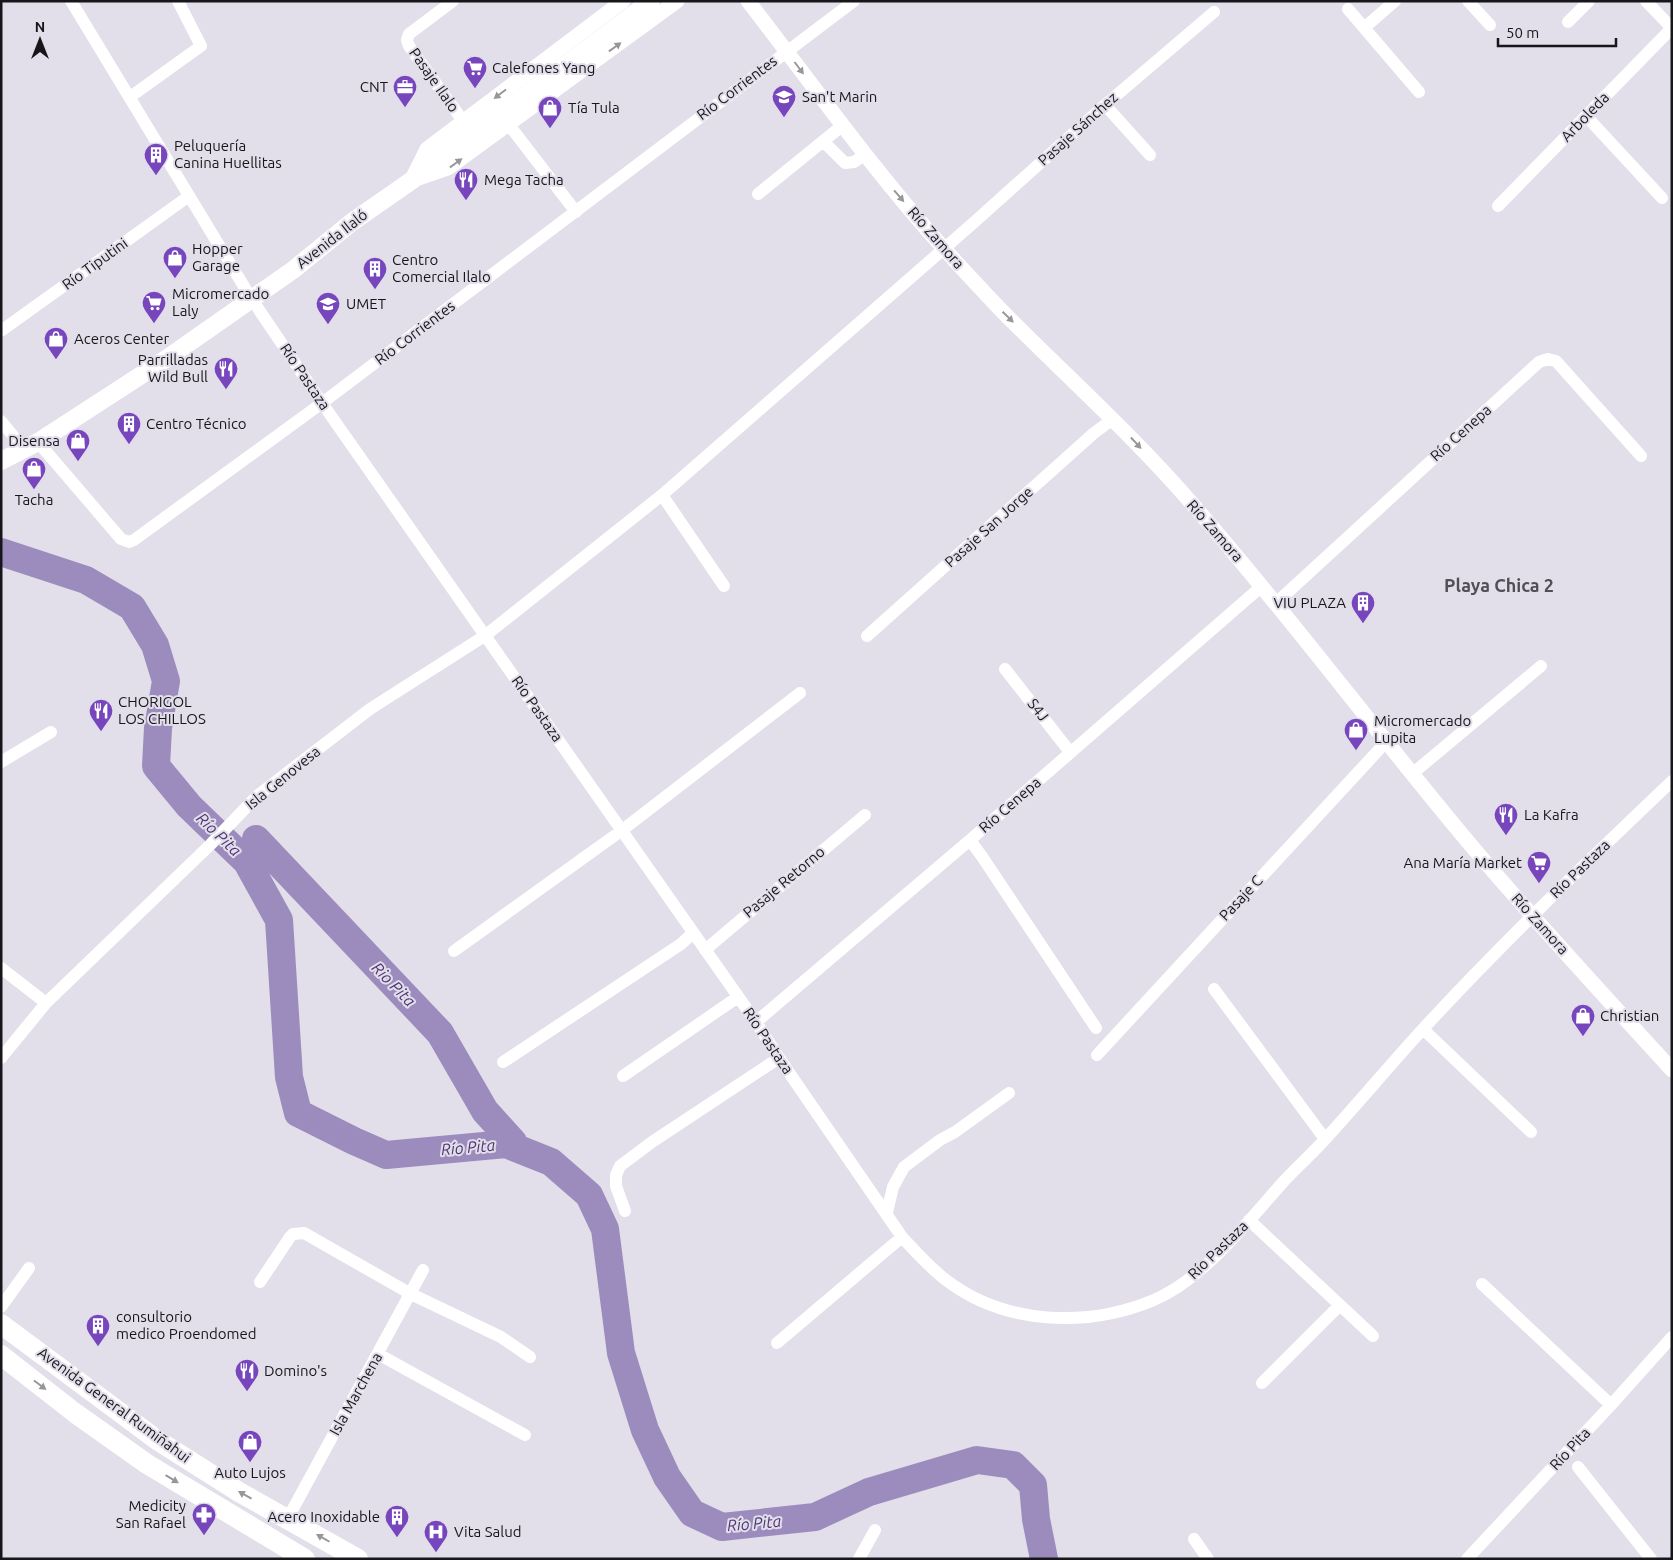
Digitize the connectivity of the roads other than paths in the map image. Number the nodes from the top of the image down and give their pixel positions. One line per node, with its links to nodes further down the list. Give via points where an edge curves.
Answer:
1 (71, 1): 21 (street, Río Pastaza)
2 (178, 1): 21 (street, via 201,46)
3 (453, 1): 24 (street, Pasaje Ilalo, via 409,34 407,40)
4 (623, 1): 24 (street, one-way to 24)
5 (652, 1): 30 (main road, Avenida Ilaló)
6 (677, 1): 25 (street, one-way to 6)
7 (748, 1): 19 (street, Río Zamora)
8 (854, 1): 19 (street, Río Corrientes)
9 (1394, 1): 17 (street)
10 (1468, 1): 16 (street)
11 (1589, 1): 15 (street)
12 (1646, 1): 18 (street)
13 (1348, 10): 17 (street)
14 (1214, 12): 22 (street, Pasaje Sánchez)
15 (1568, 22)
16 (1490, 25)
17 (1364, 28): 20 (street)
18 (1672, 28): 23 (street, Arboleda)
19 (786, 51): 26 (street, Río Zamora, one-way to 26); 35 (street, Río Corrientes)
20 (1419, 92)
21 (130, 97): 32 (street, Río Pastaza)
22 (1105, 104): 29 (street); 36 (street, Pasaje Sánchez)
23 (1586, 116): 33 (street); 34 (street, Arboleda)
24 (463, 121): 30 (street, via 426,149)
25 (509, 124): 30 (street, one-way to 25, via 448,168); 35 (street)
26 (843, 125): 27 (street); 28 (street, Río Zamora)
27 (824, 142): 28 (street, via 845,163 854,162); 31 (street)
28 (866, 154): 36 (street, Río Zamora, one-way to 36)
29 (1150, 155)
30 (411, 181): 37 (main road, Avenida Ilaló)
31 (758, 194)
32 (189, 196): 37 (street, Río Pastaza); 38 (street, Río Tiputini)
33 (1662, 198)
34 (1498, 206)
35 (576, 212): 39 (street, Río Corrientes)
36 (943, 248): 40 (street, Río Zamora, one-way to 40, via 1000,309); 45 (street, Pasaje Sánchez)
37 (251, 298): 39 (street, Río Pastaza); 42 (main road, Avenida Ilaló, via 166,359)
38 (1, 331)
39 (322, 403): 42 (street, Río Corrientes, via 129,542 121,539); 49 (street, Río Pastaza)
40 (1113, 419): 47 (street, Río Zamora, one-way to 47, via 1192,503); 50 (street, Pasaje San Jorge)
41 (1, 421): 42 (street)
42 (31, 446): 44 (main road, Avenida Ilaló)
43 (1641, 456): 48 (street, Río Cenepa, via 1556,361 1548,358 1539,362)
44 (1, 461)
45 (662, 495): 46 (street); 49 (street, Isla Genovesa)
46 (724, 586)
47 (1262, 586): 48 (street, Río Zamora); 56 (street, Río Cenepa)
48 (1276, 603): 55 (street, Río Zamora)
49 (486, 635): 61 (street, Río Pastaza); 70 (street, Isla Genovesa, via 370,709 257,796 210,846)
50 (868, 636)
51 (1540, 666): 58 (street)
52 (1005, 669): 56 (street, S4J)
53 (800, 693): 61 (street)
54 (51, 732): 57 (street)
55 (1386, 742): 58 (street, Río Zamora); 74 (street, Pasaje C)
56 (1070, 752): 62 (street, Río Cenepa)
57 (1, 762)
58 (1412, 774): 63 (street, Río Zamora)
59 (1672, 781): 63 (street, Río Pastaza)
60 (865, 815): 65 (street, Pasaje Retorno)
61 (621, 831): 64 (street, Río Pastaza); 66 (street)
62 (970, 840): 71 (street, Río Cenepa); 72 (street)
63 (1532, 915): 73 (street, Río Pastaza); 78 (street, Río Zamora)
64 (693, 933): 65 (street, Río Pastaza); 77 (street)
65 (705, 950): 69 (street, Río Pastaza)
66 (454, 951)
67 (1, 968): 70 (street)
68 (1214, 989): 82 (street)
69 (738, 997): 71 (street, Río Pastaza); 79 (street)
70 (46, 1002): 75 (street, Isla Genovesa)
71 (756, 1022): 76 (street, Río Pastaza)
72 (1096, 1028)
73 (1423, 1029): 81 (street); 82 (street, Río Pastaza)
74 (1096, 1055)
75 (1, 1058)
76 (779, 1058): 83 (street, via 620,1166 616,1186); 84 (street, Río Pastaza)
77 (503, 1062)
78 (1672, 1070)
79 (623, 1076)
80 (1009, 1093): 84 (street, via 904,1167 893,1187)
81 (1531, 1132)
82 (1325, 1139): 85 (street, Río Pastaza)
83 (625, 1211)
84 (886, 1212): 86 (street, Río Pastaza)
85 (1249, 1220): 86 (street, Río Pastaza, via 1208,1262 1157,1298 1127,1310 1065,1319 1034,1317 974,1297 947,1281); 92 (street)
86 (902, 1237): 97 (street)
87 (29, 1268): 93 (street)
88 (423, 1270): 91 (street, Isla Marchena)
89 (260, 1282): 91 (street, via 290,1236 300,1232)
90 (1482, 1284): 102 (street)
91 (411, 1294): 98 (street, Isla Marchena); 100 (street, via 501,1337)
92 (1340, 1305): 95 (street); 101 (street)
93 (1, 1307)
94 (1, 1324): 105 (highway, Avenida General Rumiñahui, one-way to 94, via 156,1440)
95 (1373, 1336)
96 (1672, 1336): 102 (street, Río Pita)
97 (777, 1342)
98 (378, 1354): 103 (street); 105 (street, Isla Marchena)
99 (1, 1355): 108 (highway, Avenida General Rumiñahui, one-way to 108, via 147,1464)
100 (530, 1357)
101 (1262, 1383)
102 (1611, 1405): 112 (street, Río Pita)
103 (525, 1435)
104 (1578, 1467): 113 (street)
105 (288, 1518): 109 (highway, Avenida General Rumiñahui, one-way to 105)
106 (875, 1530): 110 (street)
107 (1194, 1539): 111 (street)
108 (305, 1559)
109 (358, 1559)
110 (860, 1559)
111 (1208, 1559)
112 (1467, 1559)
113 (1651, 1559)

